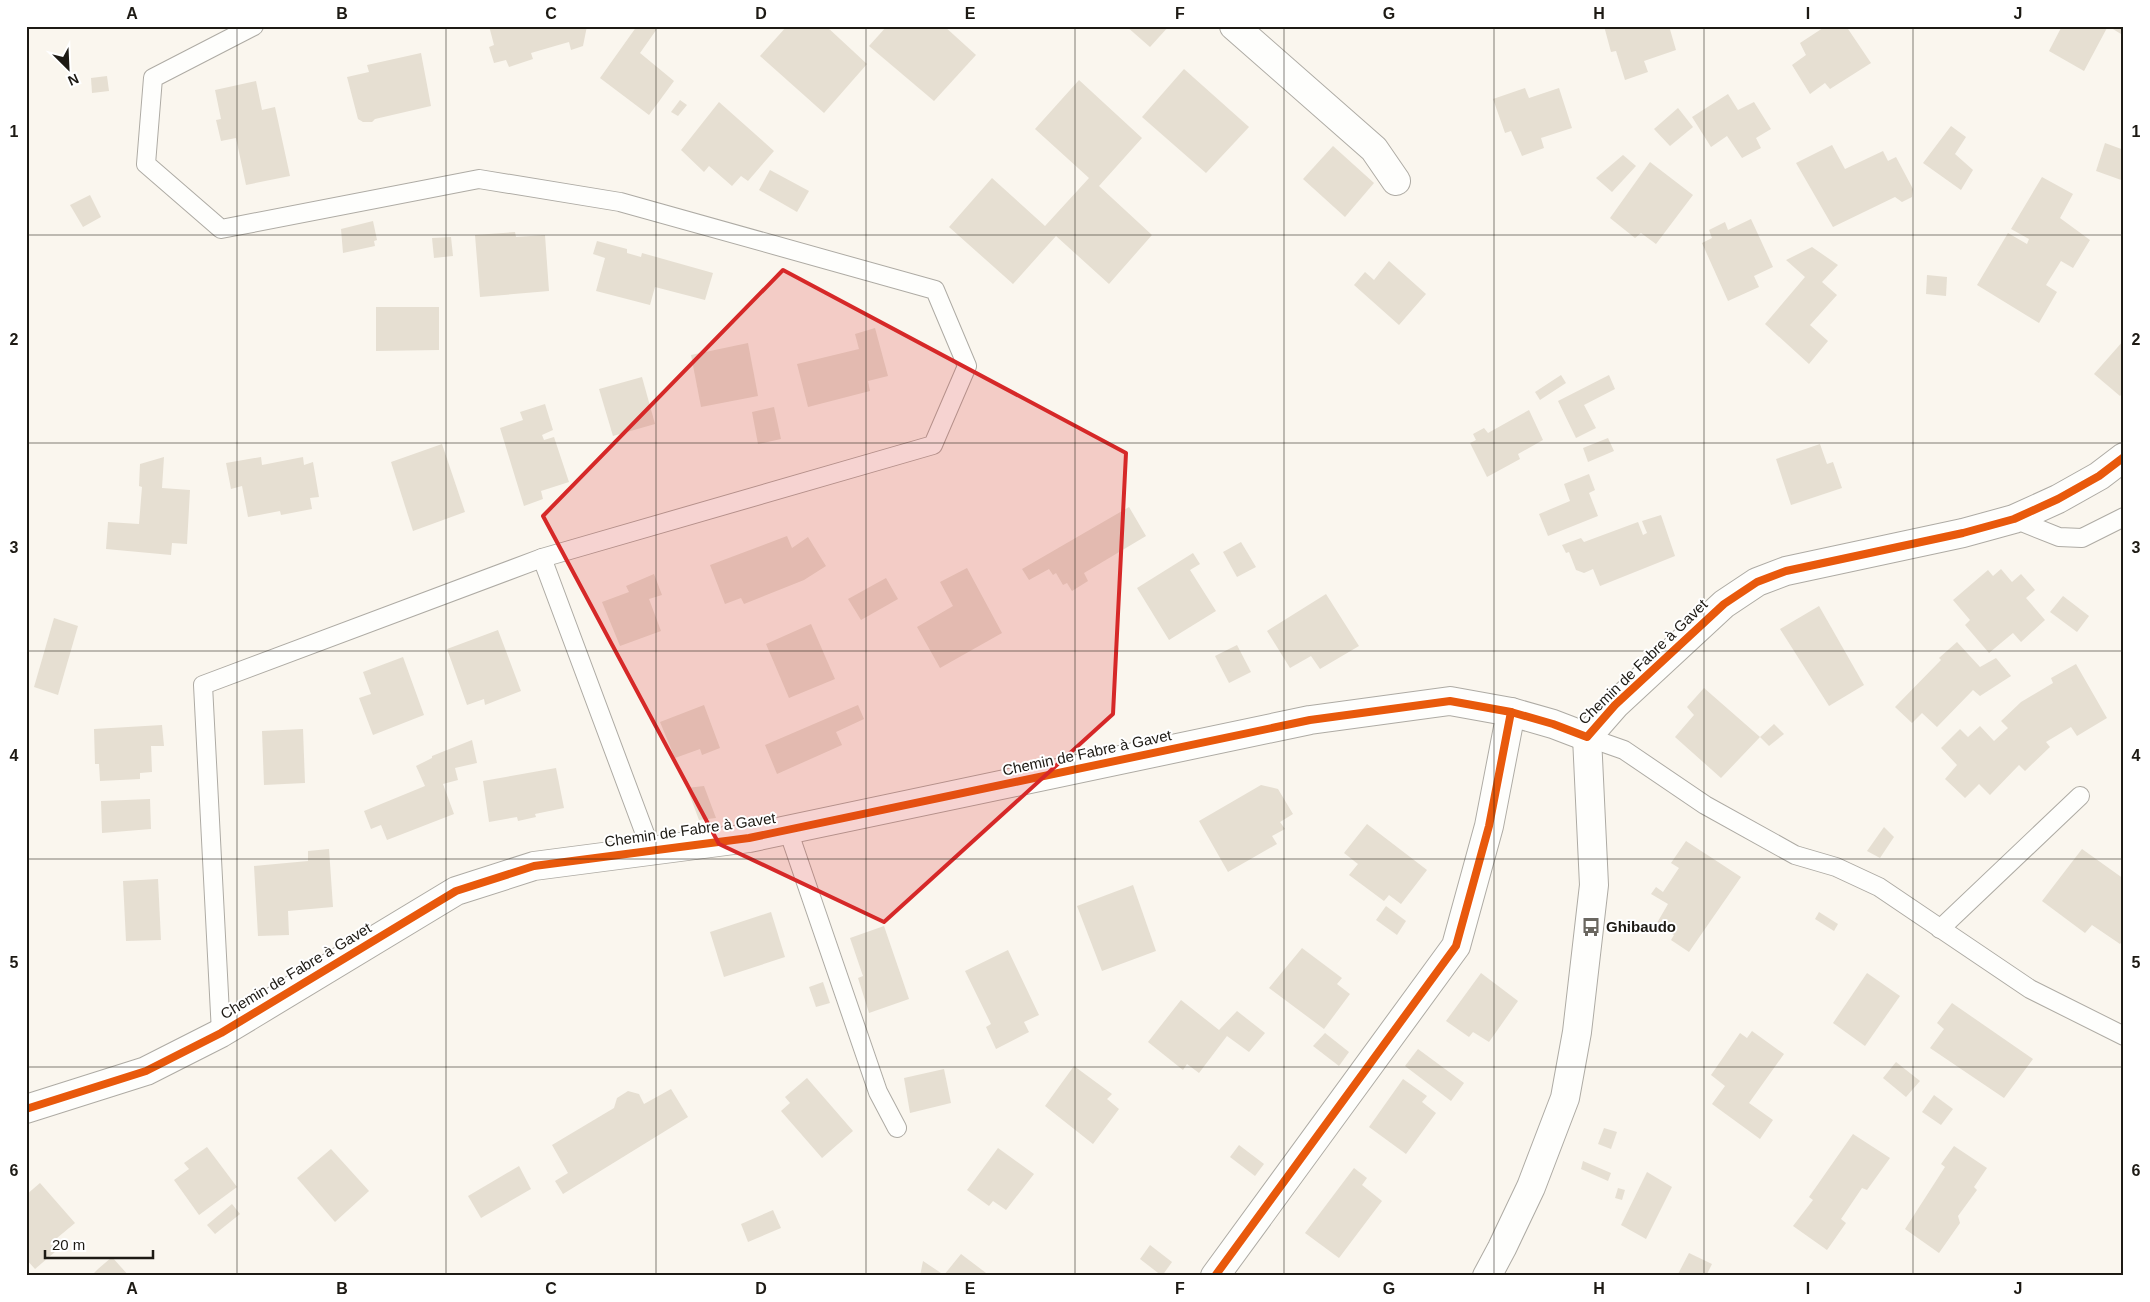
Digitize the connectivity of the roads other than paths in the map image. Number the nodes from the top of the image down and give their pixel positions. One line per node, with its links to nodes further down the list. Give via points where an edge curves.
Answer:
1 (254, 26): 7 (lane, via 152,78 146,164 221,229 479,179 620,202 935,290 967,366 934,445)
2 (1234, 26): 3 (street, via 1374,149)
3 (1396, 181)
4 (2124, 457): 6 (street, Chemin de Fabre à Gavet, via 2099,476)
5 (2124, 517): 6 (lane, via 2082,538 2059,537)
6 (2014, 519): 9 (street, Chemin de Fabre à Gavet, via 1786,571 1757,582 1724,604 1615,705)
7 (542, 558): 12 (lane); 14 (lane, via 203,685)
8 (1511, 712): 9 (street, Chemin de Fabre à Gavet); 11 (street, Chemin de Fabre à Gavet, via 1450,701 1310,720); 18 (street, via 1489,826 1456,946)
9 (1587, 737): 13 (lane, via 1624,750 1705,805 1795,855 1836,867 1878,887); 19 (street, via 1594,884 1567,1089 1531,1187)
10 (2080, 796): 13 (lane)
11 (788, 830): 12 (street, Chemin de Fabre à Gavet); 17 (lane, via 878,1092)
12 (651, 850): 14 (street, Chemin de Fabre à Gavet, via 534,866 456,891)
13 (1940, 929): 15 (lane, via 2030,989)
14 (221, 1033): 16 (street, Chemin de Fabre à Gavet, via 146,1071)
15 (2124, 1036)
16 (26, 1109)
17 (897, 1128)
18 (1215, 1276)
19 (1486, 1276)

